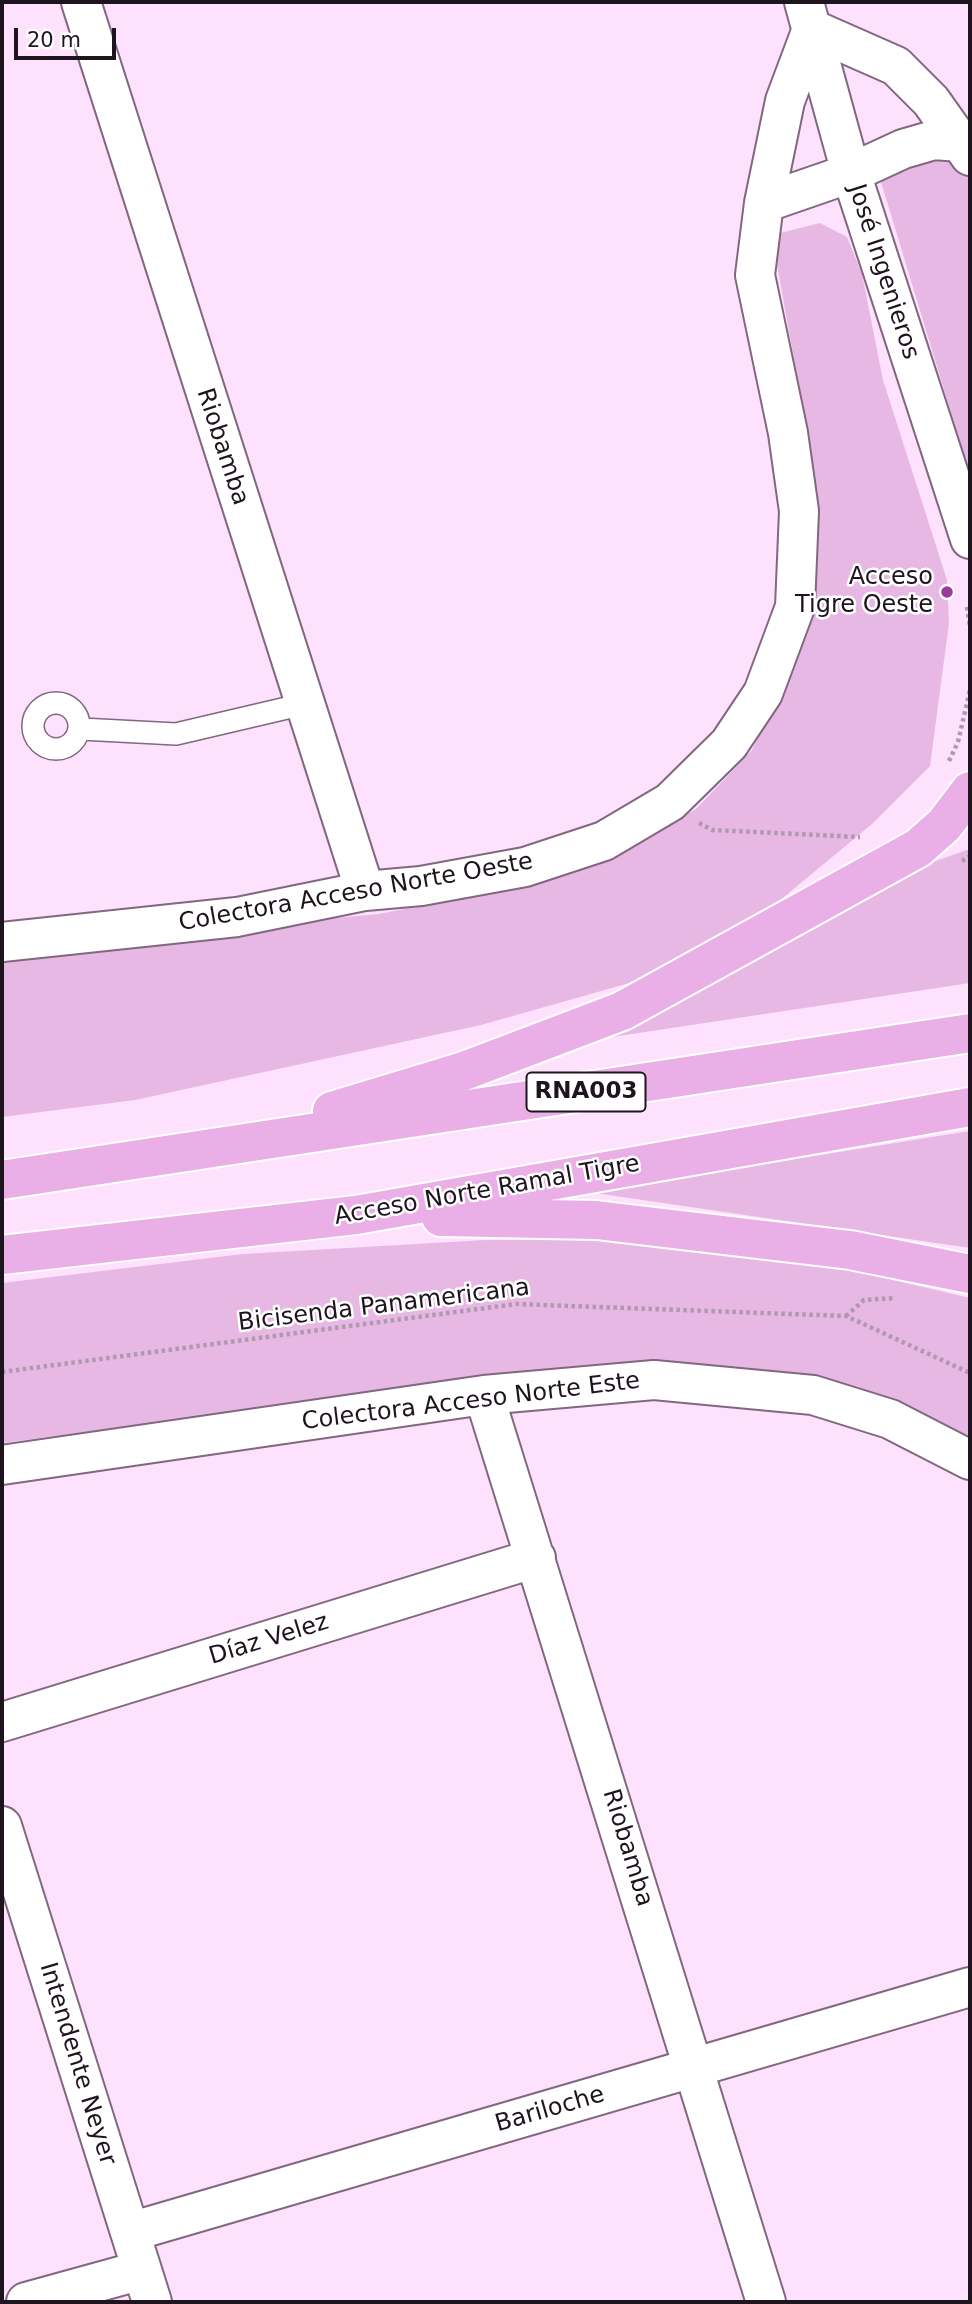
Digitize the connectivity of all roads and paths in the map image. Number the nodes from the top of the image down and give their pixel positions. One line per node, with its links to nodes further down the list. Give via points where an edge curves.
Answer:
1 (81, 2): 9 (street, Riobamba)
2 (808, 15): 3 (street, via 896,66 931,101); 4 (street, José Ingenieros); 5 (street, Colectora Acceso Norte Oeste)
3 (965, 149): 4 (street, via 934,141 903,149)
4 (851, 173): 5 (street); 6 (street, José Ingenieros)
5 (764, 203): 12 (street, Colectora Acceso Norte Oeste, via 755,275 799,511 795,607 763,693 729,744)
6 (970, 539)
7 (967, 607): 8 (path)
8 (970, 627)
9 (304, 704): 10 (lane, via 176,734); 14 (street, Riobamba)
10 (81, 729)
11 (970, 791): 18 (highway, via 944,825 918,848 622,1011 464,1071)
12 (670, 802): 13 (path, via 712,830); 14 (street, Colectora Acceso Norte Oeste, via 604,841 525,867)
13 (874, 838)
14 (365, 891): 15 (street, Colectora Acceso Norte Oeste, via 237,917)
15 (2, 942)
16 (970, 1032): 18 (highway, RNA003)
17 (970, 1107): 20 (highway, Acceso Norte Ramal Tigre)
18 (202, 1151): 19 (highway, RNA003)
19 (2, 1180)
20 (356, 1214): 21 (highway, Acceso Norte Ramal Tigre); 22 (highway, via 596,1220 850,1250)
21 (2, 1255)
22 (970, 1274)
23 (2, 1372): 24 (path, Bicisenda Panamericana, via 516,1304 846,1316)
24 (970, 1373)
25 (484, 1395): 26 (street, Colectora Acceso Norte Este, via 654,1380 813,1395 890,1419); 27 (street, Colectora Acceso Norte Este); 28 (street, Riobamba)
26 (970, 1460)
27 (2, 1465)
28 (536, 1558): 29 (street, Díaz Velez); 32 (street, Riobamba)
29 (2, 1722)
30 (2, 1826): 33 (street, Intendente Neyer)
31 (970, 1987): 32 (street, Bariloche)
32 (695, 2067): 33 (street, Bariloche); 36 (street, Riobamba)
33 (130, 2232): 34 (street, Intendente Neyer)
34 (147, 2286): 35 (street)
35 (26, 2302)
36 (766, 2302)

